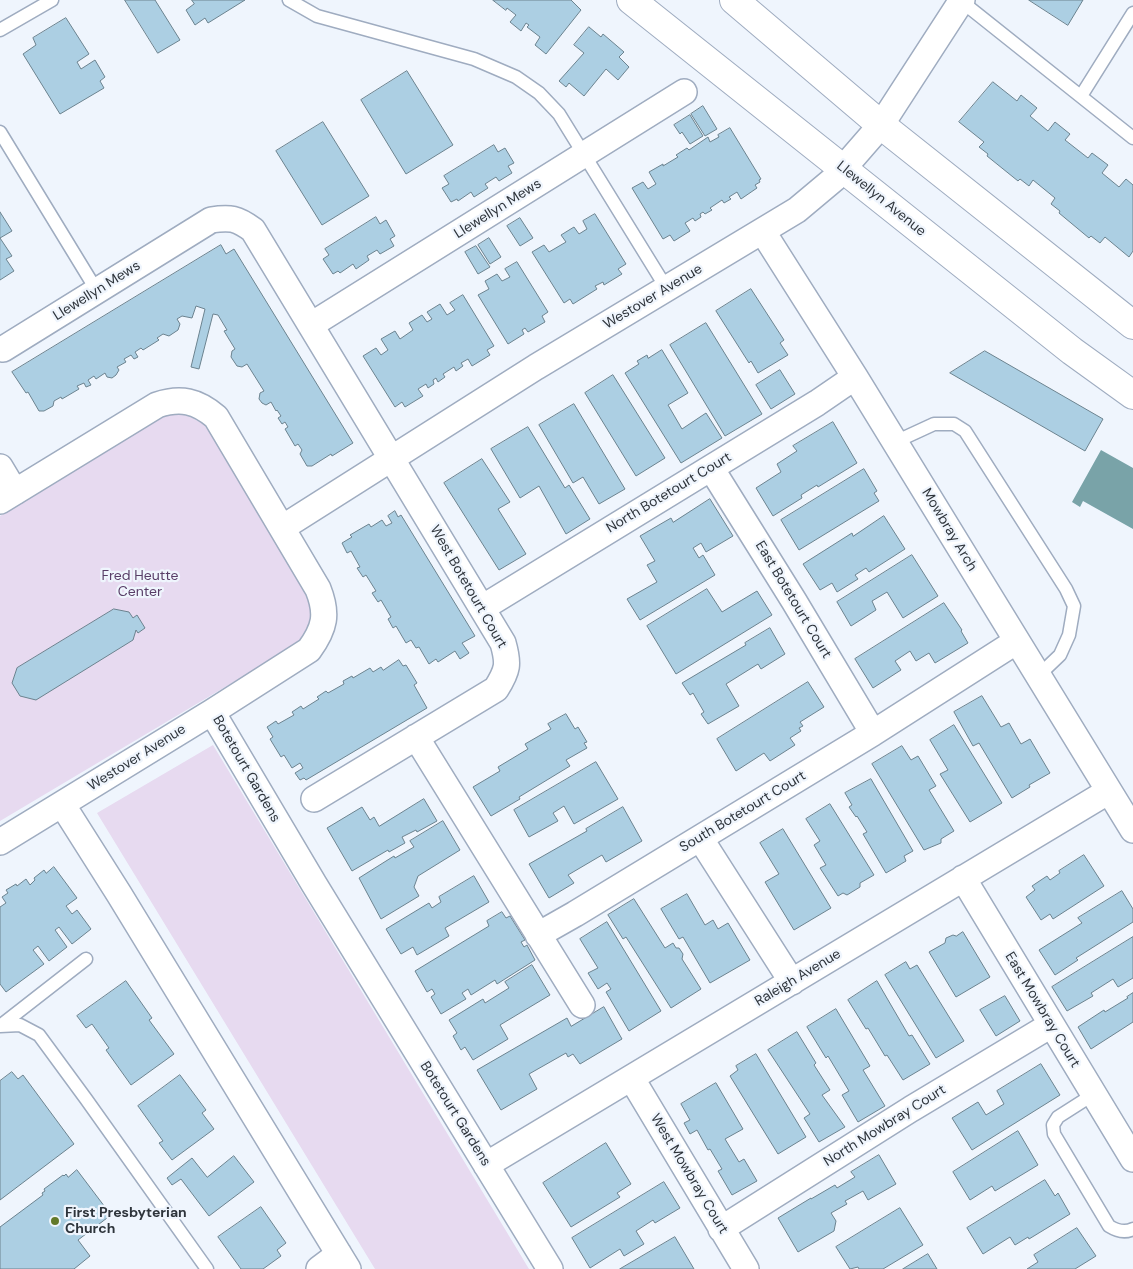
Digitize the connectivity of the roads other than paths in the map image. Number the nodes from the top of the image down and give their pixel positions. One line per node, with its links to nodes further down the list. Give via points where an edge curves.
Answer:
1 (52, 0): 7 (lane)
2 (289, 0): 13 (lane, via 317,16 474,59 516,77 539,93 559,114)
3 (631, 0): 14 (street, Llewellyn Avenue)
4 (734, 0): 10 (street)
5 (962, 1): 9 (lane); 10 (street, Westover Avenue)
6 (1133, 13): 9 (lane)
7 (0, 30)
8 (684, 92): 13 (street, Llewellyn Mews)
9 (1081, 96): 12 (lane)
10 (881, 125): 14 (street, Westover Avenue); 19 (street)
11 (0, 132): 17 (lane)
12 (1133, 138)
13 (584, 156): 16 (lane); 18 (street, Llewellyn Mews)
14 (844, 169): 15 (street, Westover Avenue, via 797,210); 22 (street, Llewellyn Avenue, via 1072,351)
15 (763, 232): 16 (street, Westover Avenue); 21 (street, Mowbray Arch)
16 (666, 289): 24 (street, Westover Avenue)
17 (97, 291): 18 (street, Llewellyn Mews, via 211,220 226,218 240,221 253,230); 20 (street, Llewellyn Mews)
18 (311, 325): 24 (street, Llewellyn Mews)
19 (1133, 325)
20 (3, 349)
21 (855, 377): 23 (street, Mowbray Arch); 26 (street, North Botetourt Court)
22 (1133, 395)
23 (895, 442): 30 (street, Mowbray Arch); 31 (lane, via 934,424 954,424 965,431 1066,589 1074,606 1069,635 1060,655)
24 (392, 458): 28 (street, Westover Avenue); 29 (street, West Botetourt Court)
25 (0, 467): 27 (street, Botetourt Gardens)
26 (711, 468): 29 (street, North Botetourt Court); 33 (street, East Botetourt Court)
27 (7, 497): 28 (street, Botetourt Gardens, via 157,404 186,401 204,407 216,417)
28 (282, 528): 32 (street, Botetourt Gardens, via 323,602 324,619 319,636 309,650)
29 (482, 608): 34 (street, West Botetourt Court, via 503,643 508,658 506,673 496,689)
30 (1017, 641): 31 (street, Mowbray Arch); 33 (street, South Botetourt Court)
31 (1038, 676): 35 (street, Mowbray Arch)
32 (212, 712): 37 (street, Westover Avenue); 51 (street, Botetourt Gardens)
33 (873, 733): 39 (street, South Botetourt Court)
34 (416, 738): 36 (street, West Botetourt Court); 42 (street)
35 (1109, 791): 38 (street, Mowbray Arch); 41 (street, Raleigh Avenue)
36 (314, 800)
37 (62, 804): 40 (street); 54 (street)
38 (1133, 830)
39 (700, 838): 42 (street, South Botetourt Court); 44 (street)
40 (0, 842)
41 (963, 878): 44 (street, Raleigh Avenue); 46 (street, East Mowbray Court)
42 (538, 935): 45 (street)
43 (86, 959): 47 (lane)
44 (792, 982): 48 (street, Raleigh Avenue)
45 (582, 1006)
46 (1051, 1025): 49 (street, East Mowbray Court); 52 (street, North Mowbray Court)
47 (0, 1026): 55 (lane, via 20,1025 38,1035)
48 (632, 1079): 51 (street, Raleigh Avenue); 52 (street, West Mowbray Court)
49 (1094, 1094): 50 (street, East Mowbray Court); 53 (lane, via 1058,1117 1053,1125 1054,1134 1109,1226 1117,1231)
50 (1129, 1145)
51 (486, 1165): 57 (street, Botetourt Gardens)
52 (721, 1229): 58 (street, West Mowbray Court)
53 (1133, 1229)
54 (344, 1262): 56 (street)
55 (207, 1269)
56 (319, 1269)
57 (550, 1269)
58 (746, 1269)

